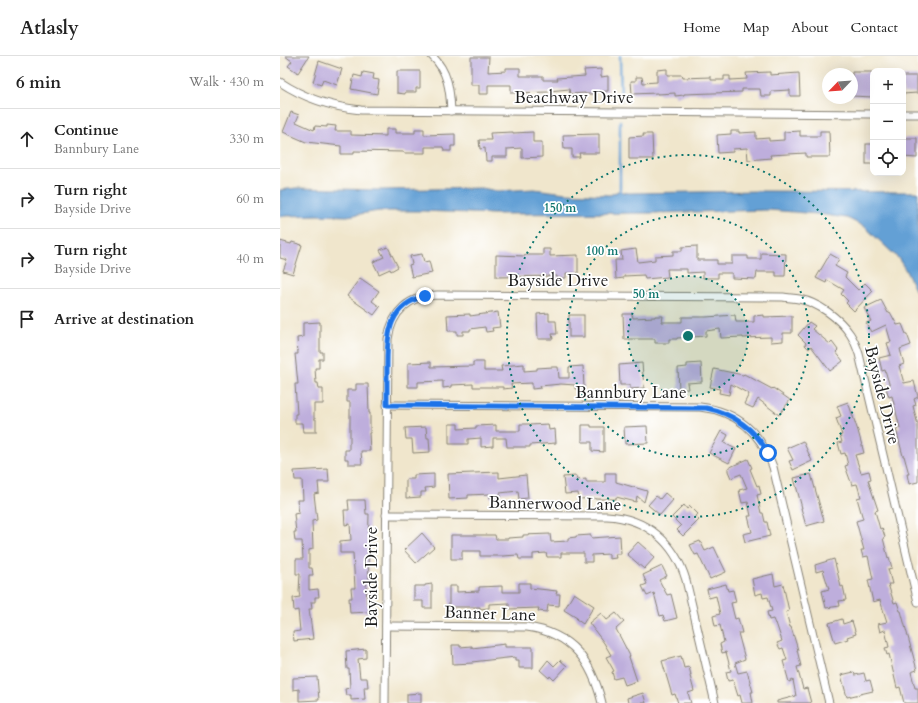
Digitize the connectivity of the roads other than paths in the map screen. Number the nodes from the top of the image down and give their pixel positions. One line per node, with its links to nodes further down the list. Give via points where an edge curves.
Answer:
1 (432, 56): 3 (street, via 447,78)
2 (280, 82): 3 (street, Beachway Drive, via 307,97 341,107 361,110)
3 (451, 111): 4 (street, Beachway Drive)
4 (870, 114)
5 (906, 114): 6 (street)
6 (918, 114)
7 (387, 405): 8 (street, Bayside Drive); 9 (street, Bayside Drive, via 387,345 390,328 394,317 404,306 414,299 425,296 783,297 811,303 831,314 845,328 860,354); 14 (street, Bannbury Lane, via 700,407 720,411 739,421 764,447 773,467)
8 (386, 515): 10 (street, Bayside Drive); 13 (street, Bannerwood Lane, via 607,516 627,519 646,527 668,544 682,567)
9 (918, 602)
10 (386, 626): 11 (street, Bayside Drive); 12 (street, Banner Lane, via 527,627 548,631 583,657 594,677)
11 (385, 703)
12 (602, 703)
13 (715, 703)
14 (829, 703)

